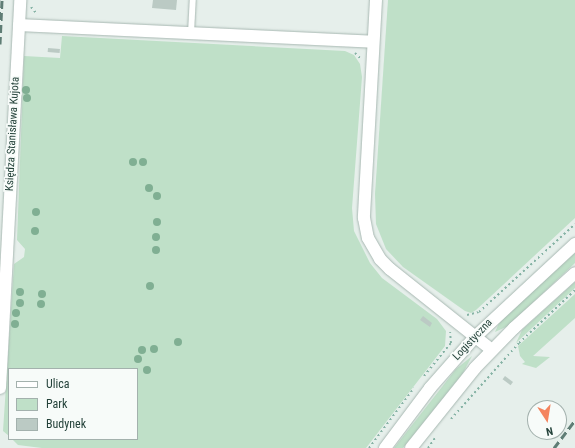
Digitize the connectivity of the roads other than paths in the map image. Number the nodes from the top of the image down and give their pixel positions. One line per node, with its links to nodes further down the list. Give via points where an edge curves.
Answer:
1 (20, 0): 4 (street, Księdza Stanisława Kujota)
2 (193, 0): 5 (lane)
3 (376, 0): 6 (street)
4 (19, 25): 5 (street); 11 (street, Księdza Stanisława Kujota)
5 (191, 33): 6 (street)
6 (373, 42): 9 (street, via 364,218 368,238 377,255 390,269)
7 (575, 244): 9 (street, Logistyczna)
8 (575, 272): 10 (street, Logistyczna)
9 (475, 337): 10 (street); 12 (street, Logistyczna, via 430,388)
10 (492, 350): 13 (street, Logistyczna, via 452,394)
11 (0, 387)
12 (385, 448)
13 (411, 448)

